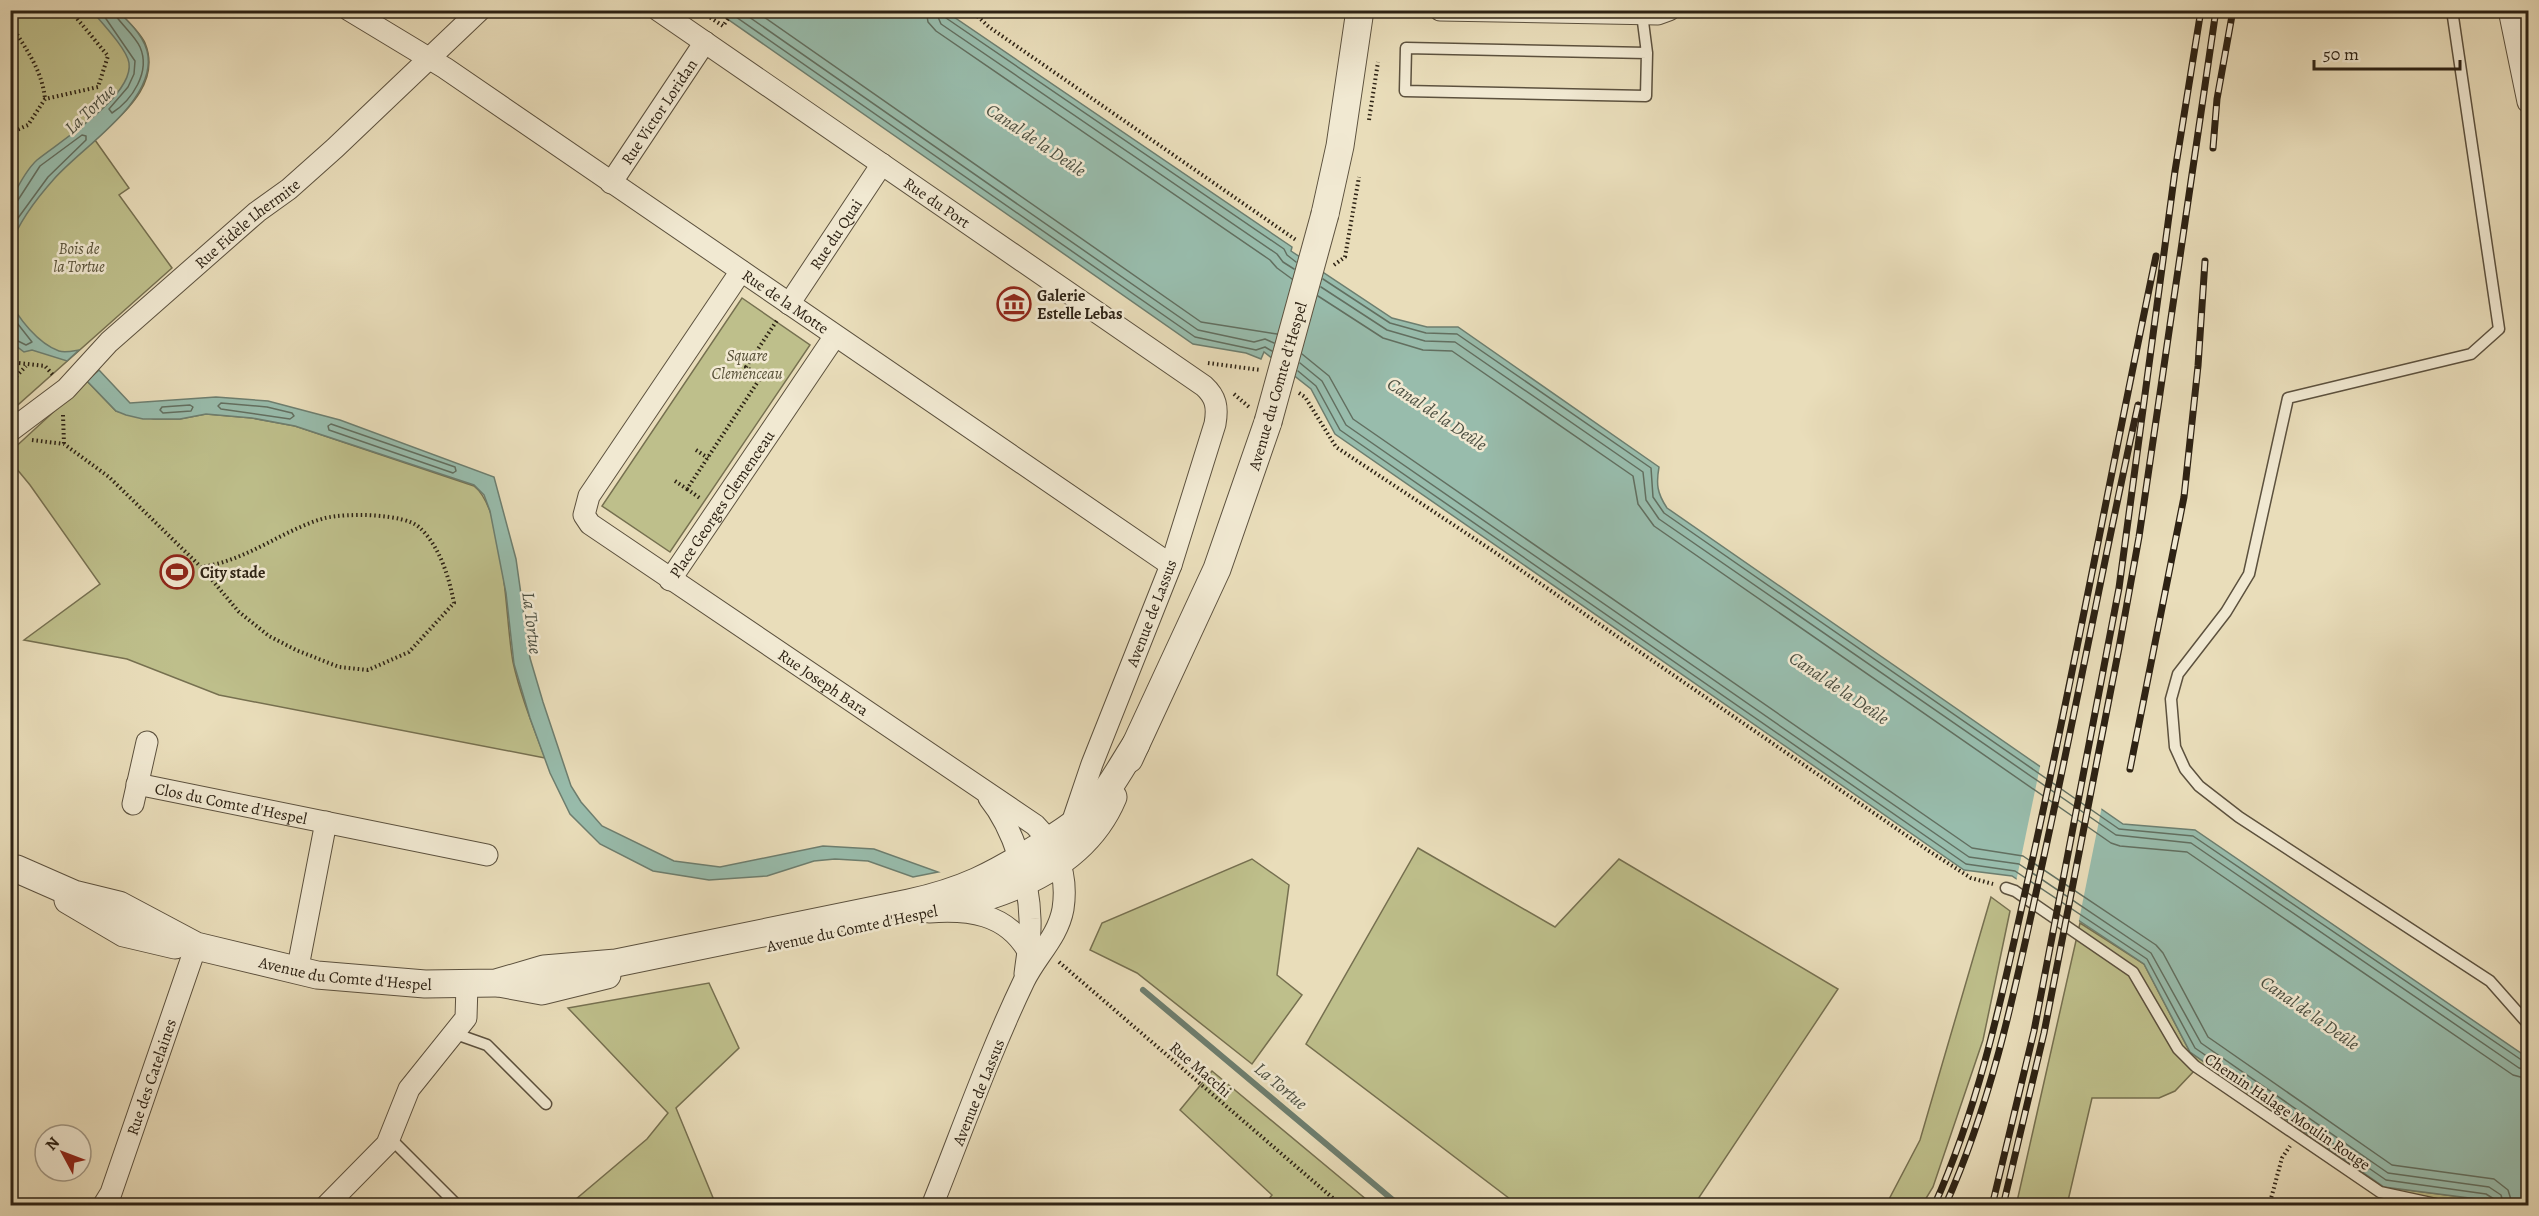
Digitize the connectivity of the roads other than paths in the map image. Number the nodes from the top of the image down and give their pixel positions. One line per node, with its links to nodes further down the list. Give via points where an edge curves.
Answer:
1 (350, 10): 13 (street, Rue de la Motte)
2 (480, 10): 13 (street, Rue Fidèle Lhermite)
3 (658, 10): 10 (street, Rue du Port)
4 (1360, 10): 25 (street, Avenue du Comte d'Hespel, bridge, via 1340,146 1325,214 1213,579)
5 (1440, 10): 9 (street)
6 (1669, 10): 9 (street)
7 (2452, 10): 39 (lane, via 2499,329 2471,354 2288,398 2249,574 2226,612 2178,674 2171,699 2171,720 2175,747 2185,769 2199,786 2239,817 2490,981)
8 (2509, 10): 11 (street)
9 (1642, 14): 12 (lane)
10 (705, 42): 15 (street, Rue du Port); 16 (street, Rue Victor Loridan)
11 (2523, 46): 14 (street)
12 (1647, 53): 12 (lane, via 1646,96 1405,91 1406,48)
13 (429, 58): 16 (street, Rue de la Motte); 21 (street, Rue Fidèle Lhermite, via 289,189 256,212 115,337)
14 (2529, 102)
15 (882, 164): 18 (street, Rue du Quai); 20 (street, Rue du Port, via 1204,386)
16 (611, 183): 17 (street, Rue de la Motte)
17 (741, 271): 18 (street, Rue de la Motte); 23 (street, Place Georges Clemenceau, via 583,509 590,524)
18 (784, 311): 19 (street, Rue de la Motte)
19 (835, 336): 22 (street, Rue de la Motte); 23 (street, Place Georges Clemenceau)
20 (1223, 395): 22 (street, Avenue de Lassus)
21 (16, 435)
22 (1171, 565): 28 (street, Avenue de Lassus)
23 (670, 580): 26 (street, Rue Joseph Bara)
24 (147, 742): 27 (street, Clos du Comte d'Hespel, via 135,794)
25 (1136, 744): 28 (street, Avenue du Comte d'Hespel, via 1096,803); 28 (street, Avenue du Comte d'Hespel, via 1104,818 1088,839)
26 (976, 784): 28 (street, Rue Joseph Bara); 31 (street, Rue Joseph Bara, via 1003,820)
27 (326, 822): 29 (street, Clos du Comte d'Hespel); 36 (street, Clos du Comte d'Hespel)
28 (1060, 843): 31 (street, Avenue du Comte d'Hespel); 35 (street, Avenue de Lassus, via 1063,909)
29 (487, 855)
30 (14, 867): 34 (street, Avenue du Comte d'Hespel, via 124,933)
31 (1021, 871): 33 (street, Avenue du Comte d'Hespel, via 994,895); 35 (street, Avenue de Lassus); 37 (street, Avenue du Comte d'Hespel, via 926,899 616,963 544,969)
32 (2006, 888): 47 (lane, Chemin Halage Moulin Rouge, via 2133,972 2178,1049 2195,1066 2380,1192)
33 (929, 912): 35 (street, via 966,910 988,916); 37 (street, Avenue du Comte d'Hespel, via 663,967 602,975 553,990 524,990)
34 (196, 946): 36 (street, Avenue du Comte d'Hespel); 44 (street, Rue des Catelaines)
35 (1036, 950): 46 (street, Avenue de Lassus)
36 (297, 972): 38 (street, Avenue du Comte d'Hespel, via 376,982)
37 (496, 983): 38 (street, Avenue du Comte d'Hespel)
38 (467, 985): 40 (street, via 466,1018)
39 (2529, 1024)
40 (456, 1034): 41 (lane, via 487,1045); 42 (street, via 410,1089)
41 (546, 1104)
42 (390, 1138): 43 (lane); 45 (street)
43 (457, 1205)
44 (104, 1206)
45 (326, 1206)
46 (932, 1206)
47 (2445, 1206)

